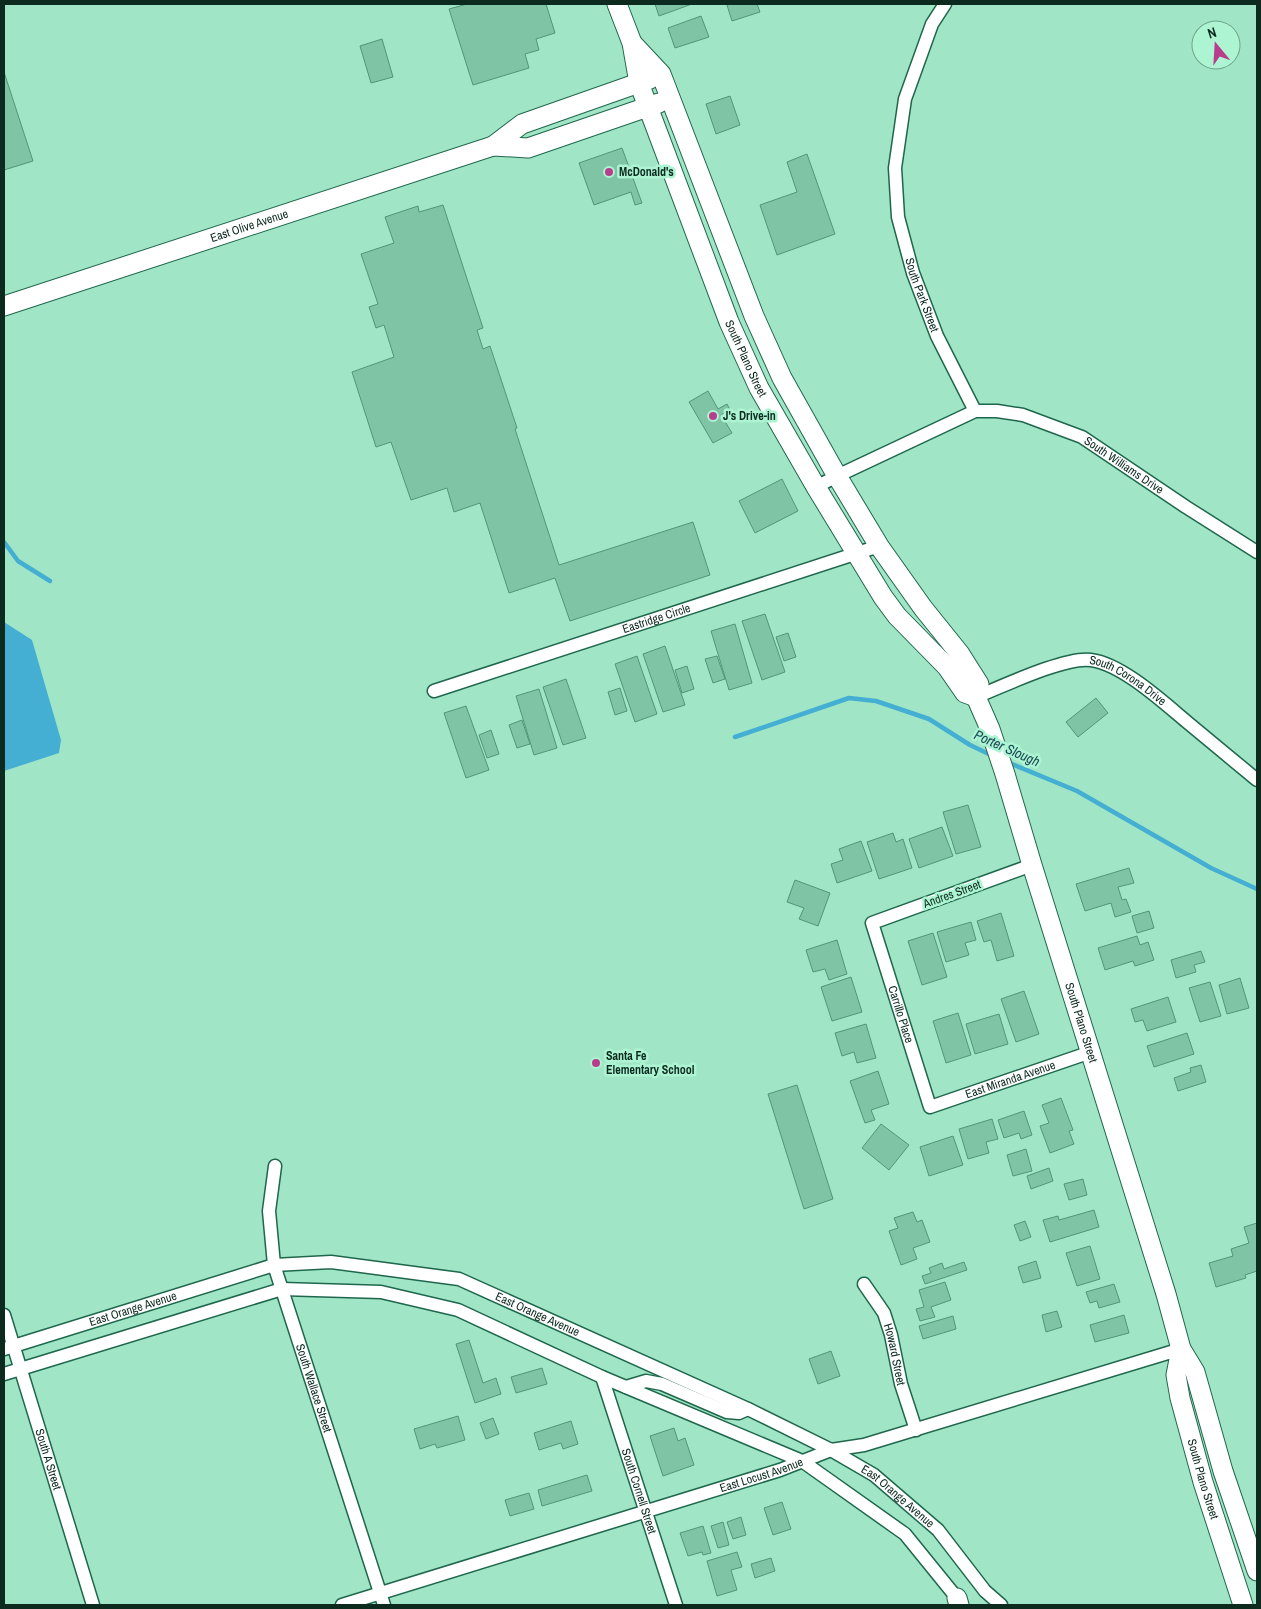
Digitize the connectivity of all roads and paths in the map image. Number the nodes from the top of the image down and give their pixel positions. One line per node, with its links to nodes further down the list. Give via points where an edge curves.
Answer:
1 (617, 4): 3 (main road)
2 (945, 4): 11 (street, South Park Street, via 932,24 905,99 895,168 898,217 913,273 937,336)
3 (632, 43): 4 (main road); 5 (main road, South Plano Street)
4 (662, 74): 5 (main road, East Olive Avenue); 6 (main road, South Plano Street)
5 (639, 83): 7 (main road, South Plano Street); 8 (main road, East Olive Avenue, via 522,124)
6 (671, 99): 7 (main road, East Olive Avenue); 12 (main road, South Plano Street, via 754,316)
7 (649, 107): 8 (main road, East Olive Avenue, via 528,148); 10 (main road, South Plano Street)
8 (493, 146): 9 (main road, East Olive Avenue)
9 (4, 306)
10 (742, 353): 12 (main road, via 757,357 787,410); 14 (main road, South Plano Street)
11 (975, 411): 13 (street); 16 (street, South Williams Drive, via 1023,415 1082,437)
12 (803, 417): 13 (main road, South Plano Street)
13 (837, 476): 14 (street); 15 (main road, South Plano Street)
14 (816, 487): 17 (main road, South Plano Street)
15 (879, 546): 17 (street, Eastridge Circle); 19 (main road, South Plano Street, via 968,666 979,684)
16 (1257, 552)
17 (856, 553): 18 (street, Eastridge Circle); 19 (main road, South Plano Street, via 896,616 947,667 965,693)
18 (434, 691)
19 (976, 697): 20 (street, South Corona Drive, via 1044,670 1091,660 1118,670 1151,693); 21 (main road, South Plano Street, via 994,740)
20 (1257, 780)
21 (1032, 865): 22 (street, Andres Street); 23 (main road, South Plano Street)
22 (872, 923): 24 (street, Carrillo Place)
23 (1091, 1052): 24 (street, East Miranda Avenue); 31 (main road, South Plano Street)
24 (930, 1108)
25 (275, 1166): 26 (street, South Wallace Street, via 269,1211)
26 (274, 1265): 28 (street, South Wallace Street); 30 (street, East Orange Avenue); 36 (street, East Orange Avenue, via 331,1262 459,1279)
27 (864, 1284): 37 (street, Howard Street, via 884,1313)
28 (282, 1289): 32 (street, East Orange Avenue); 34 (street, East Orange Avenue, via 381,1292 458,1310); 42 (street, South Wallace Street)
29 (4, 1315): 30 (street, South A Street)
30 (9, 1348): 32 (street, South A Street)
31 (1180, 1349): 37 (street, East Locust Avenue); 41 (main road, South Plano Street, via 1195,1372 1220,1461); 48 (main road, South Plano Street, via 1176,1375 1182,1408)
32 (20, 1369): 33 (street, East Orange Avenue); 44 (street, South A Street)
33 (4, 1374)
34 (602, 1377): 35 (street, East Orange Avenue); 40 (street, South Cornell Street)
35 (626, 1387): 36 (street, via 646,1381 662,1384 727,1412 739,1413); 39 (street, East Orange Avenue)
36 (748, 1409): 38 (street, East Orange Avenue)
37 (916, 1430): 38 (street, East Locust Avenue, via 864,1445)
38 (831, 1450): 39 (street, East Locust Avenue); 47 (street, East Orange Avenue, via 874,1475 938,1530 985,1591)
39 (802, 1461): 40 (street, East Locust Avenue); 43 (street, East Orange Avenue, via 905,1534)
40 (645, 1512): 42 (street, East Locust Avenue); 46 (street, South Cornell Street)
41 (1257, 1571)
42 (382, 1600): 45 (street, East Locust Avenue)
43 (960, 1603)
44 (93, 1605)
45 (342, 1605)
46 (676, 1605)
47 (1001, 1605)
48 (1243, 1605)

